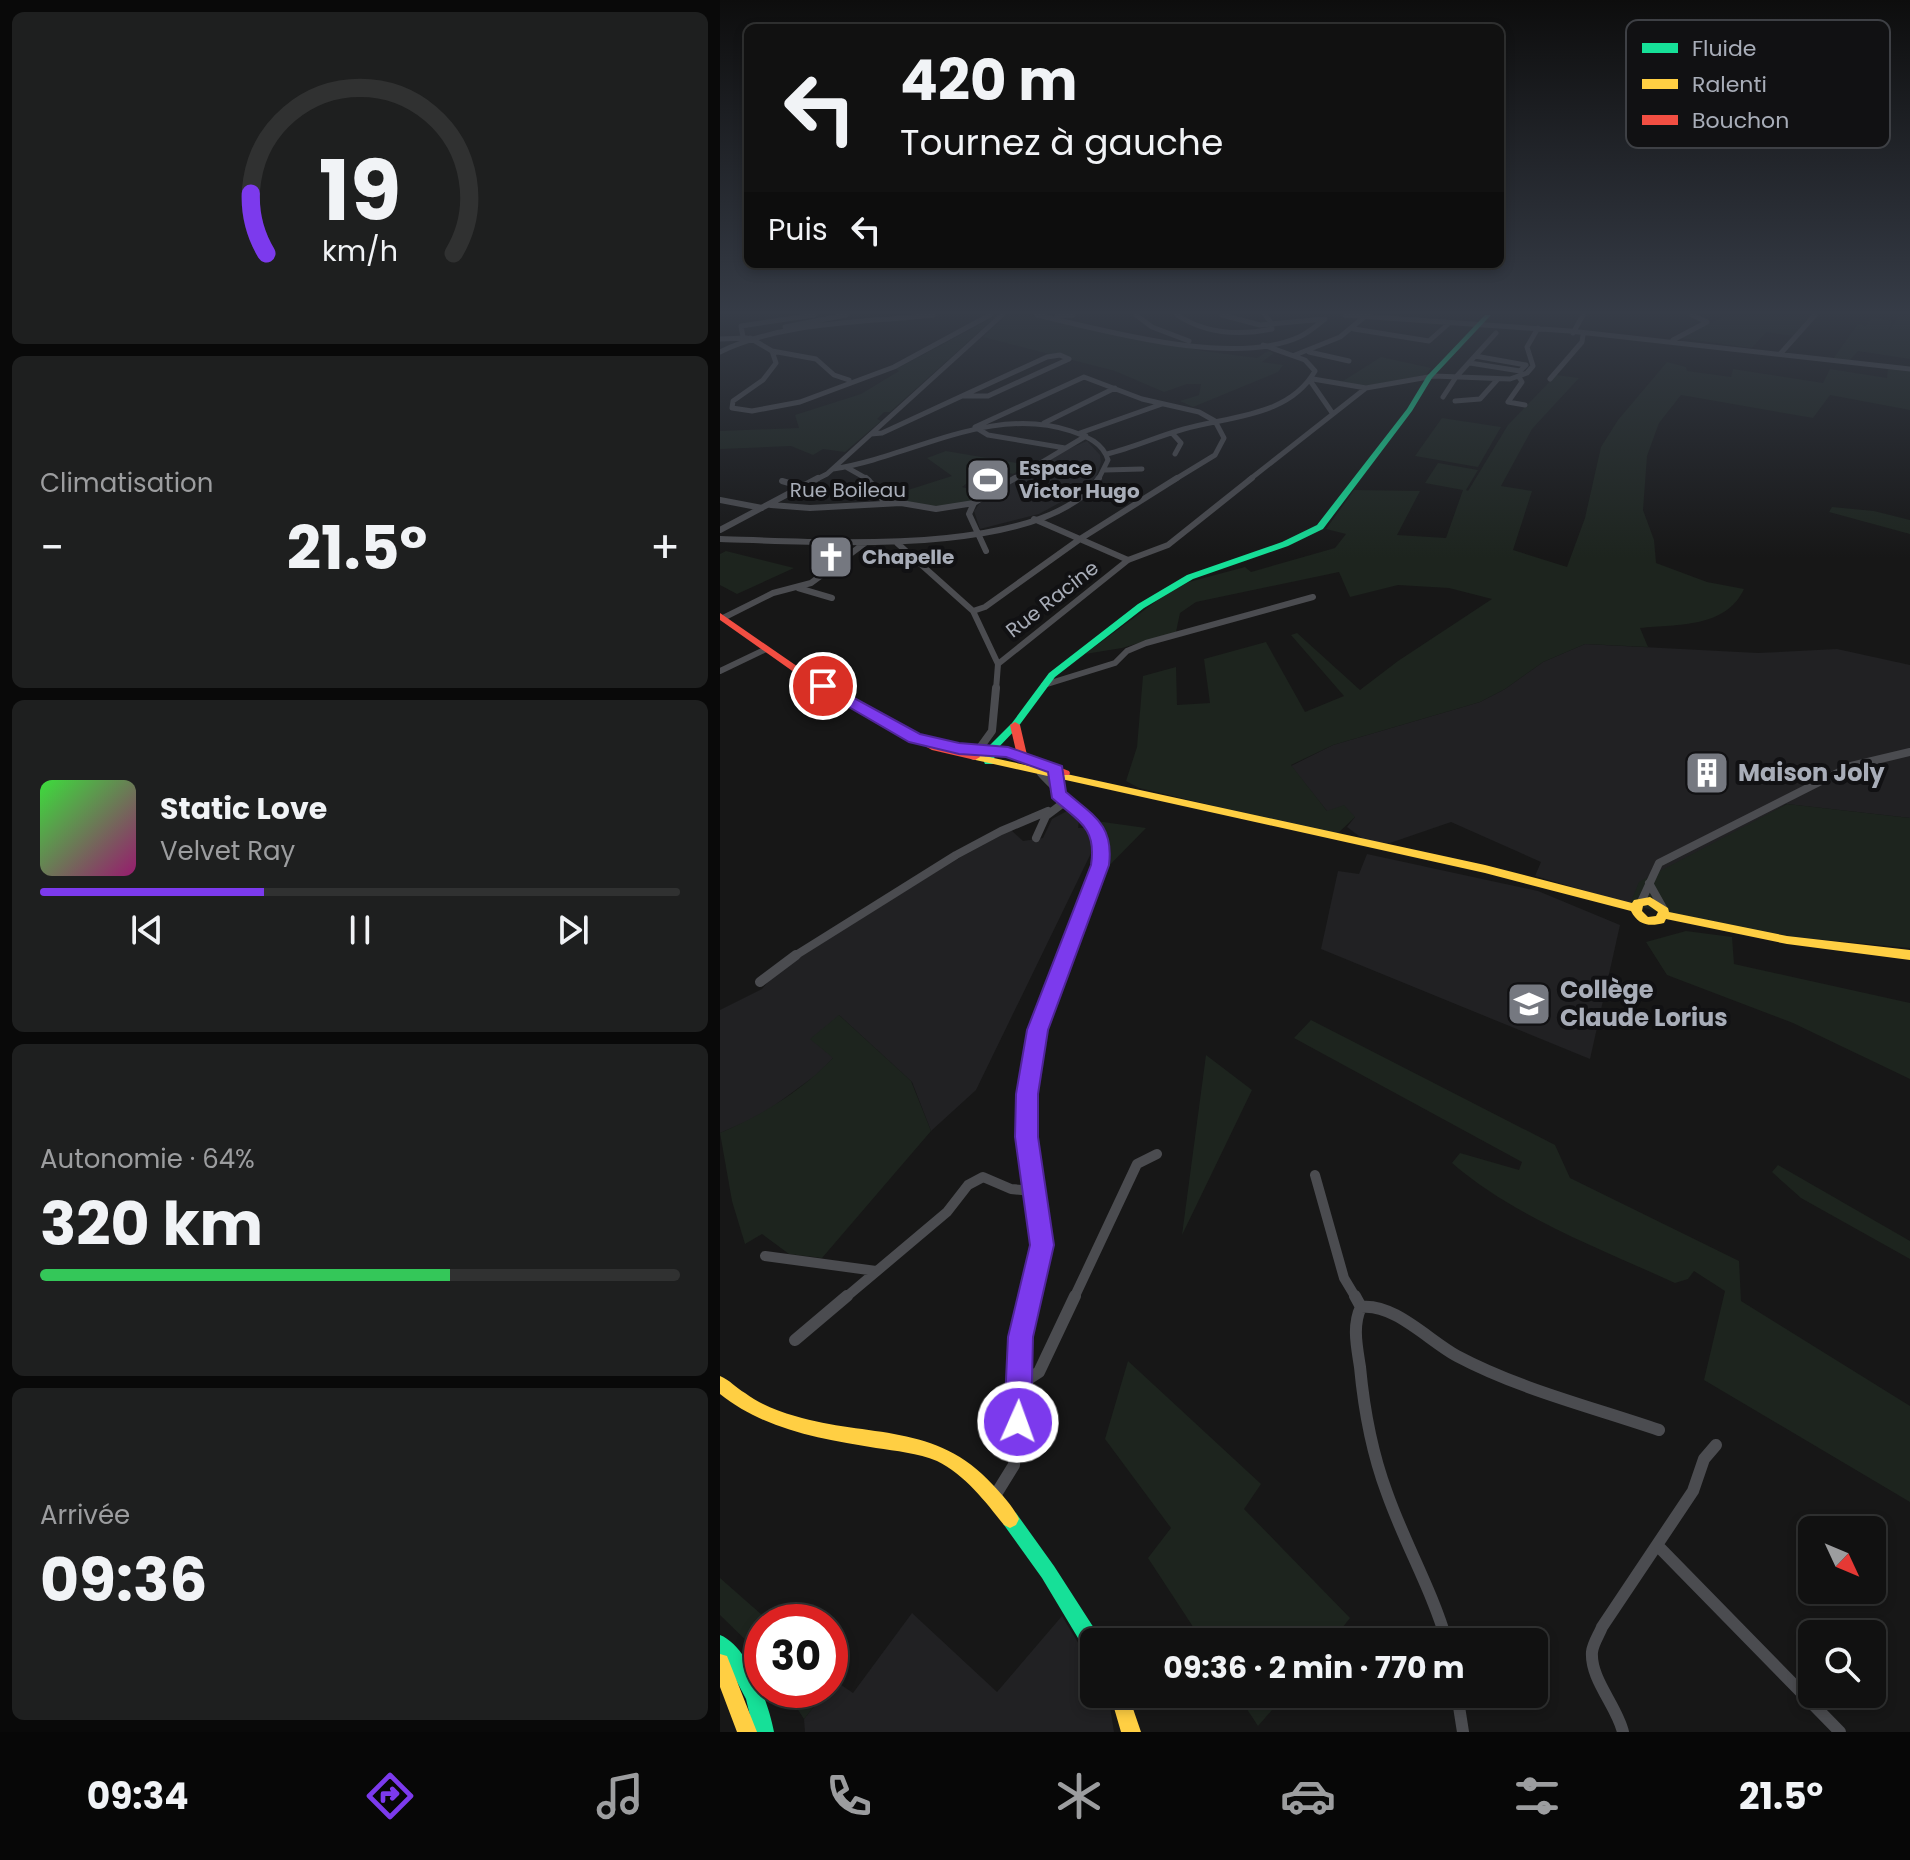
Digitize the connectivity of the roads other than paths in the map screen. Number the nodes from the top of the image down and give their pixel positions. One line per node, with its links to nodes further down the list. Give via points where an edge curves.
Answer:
1 (740, 396): 2 (street, via 732,408 752,411)
2 (817, 396)
3 (913, 396): 23 (street)
4 (960, 396): 5 (street); 23 (street)
5 (988, 396)
6 (1043, 396): 21 (street)
7 (1099, 396): 20 (street)
8 (1138, 396): 16 (street)
9 (1289, 396): 19 (street, via 1274,406)
10 (1322, 396): 18 (street)
11 (1356, 396): 18 (street, Rue Racine)
12 (1418, 396): 59 (street, via 1320,527 1172,586 1062,665)
13 (1483, 396): 15 (street)
14 (1512, 396): 17 (street, via 1508,402)
15 (1455, 401)
16 (1163, 404): 19 (street, via 1182,405); 24 (street, Rue Boileau)
17 (1525, 405)
18 (1333, 414): 50 (street, Rue Racine, via 1168,545)
19 (1216, 422): 22 (street); 46 (street, via 1224,438 1215,455)
20 (1043, 423): 21 (street); 24 (street)
21 (975, 427): 25 (street, via 988,435); 29 (street)
22 (1172, 433): 26 (street); 27 (street, via 1181,443)
23 (871, 434): 28 (street)
24 (1083, 435): 25 (street, Rue Boileau); 26 (street)
25 (1065, 448): 38 (street, Rue Boileau)
26 (1107, 454): 31 (street)
27 (1175, 454)
28 (834, 467): 29 (street); 33 (street)
29 (845, 467): 37 (street, via 874,485)
30 (1142, 469): 31 (street)
31 (1105, 470): 34 (street)
32 (782, 481): 33 (street)
33 (803, 487): 39 (street)
34 (1086, 494): 35 (street); 42 (street)
35 (1118, 494)
36 (720, 500): 39 (street, Rue Boileau)
37 (884, 503): 39 (street, Rue Boileau); 40 (street, Rue Boileau)
38 (974, 503): 40 (street, Rue Boileau); 41 (street)
39 (766, 507): 43 (street)
40 (950, 509): 41 (street)
41 (969, 514): 44 (street)
42 (1034, 519): 44 (street); 46 (street)
43 (720, 530)
44 (977, 532): 48 (street); 49 (street)
45 (720, 539): 47 (street)
46 (1080, 539): 50 (street); 54 (street)
47 (866, 543): 48 (street); 51 (street)
48 (897, 543): 54 (street)
49 (986, 551)
50 (1128, 560): 57 (street, Rue Racine)
51 (798, 588): 53 (street); 55 (street, via 773,593)
52 (1313, 597): 59 (street, via 1146,643 1115,663)
53 (832, 598)
54 (973, 611): 57 (street)
55 (723, 621): 56 (street)
56 (766, 649): 58 (street); 64 (street, via 935,748)
57 (998, 664): 61 (street)
58 (720, 671)
59 (1043, 685): 60 (street)
60 (1015, 725): 61 (street); 62 (street)
61 (996, 735): 62 (street); 64 (street)
62 (1018, 742): 65 (street)
63 (1910, 752): 73 (street, via 1851,766 1659,863)
64 (986, 753): 65 (street); 66 (street)
65 (1022, 757): 66 (street); 68 (street)
66 (1005, 765): 67 (street)
67 (1041, 773): 68 (street); 69 (street)
68 (1056, 773): 69 (street); 74 (street)
69 (1058, 794): 70 (street)
70 (1066, 801): 71 (street); 80 (street, via 1103,843 1100,865 1038,1030 1027,1094)
71 (1048, 811): 72 (street); 77 (street, via 949,861)
72 (1036, 838)
73 (1649, 883): 74 (street); 75 (street)
74 (1638, 905): 75 (street, via 1655,902); 75 (street, via 1638,915 1646,921 1660,920)
75 (1664, 911): 76 (street, via 1774,940)
76 (1910, 955)
77 (760, 982)
78 (1157, 1154): 86 (street, via 1137,1164 1039,1372)
79 (1315, 1175): 83 (street, via 1344,1278)
80 (1033, 1191): 82 (street, via 1011,1189 983,1177); 86 (street, via 1042,1245 1021,1337)
81 (765, 1256): 82 (street)
82 (876, 1271): 84 (street)
83 (1361, 1307): 87 (street, via 1377,1305 1489,1371); 92 (street, via 1355,1320 1366,1426 1388,1495)
84 (795, 1340)
85 (720, 1384): 89 (street, via 754,1413 947,1457)
86 (1019, 1385): 89 (street, via 1014,1465)
87 (1659, 1430)
88 (1716, 1445): 90 (street)
89 (993, 1499): 91 (street)
90 (1657, 1545): 101 (street, via 1602,1627 1592,1651 1598,1677 1621,1714); 102 (street)
91 (1084, 1628)
92 (1444, 1628)
93 (720, 1644): 98 (street, via 750,1687)
94 (720, 1663): 97 (street)
95 (1123, 1708): 99 (street)
96 (1459, 1708): 100 (street)
97 (747, 1732)
98 (764, 1732)
99 (1131, 1732)
100 (1463, 1732)
101 (1623, 1732)
102 (1840, 1732)

